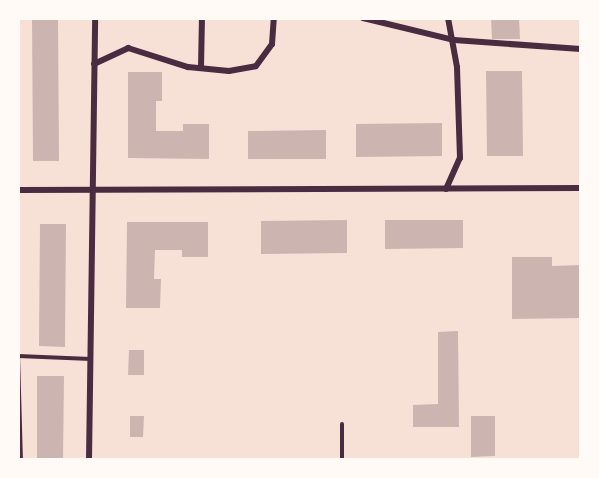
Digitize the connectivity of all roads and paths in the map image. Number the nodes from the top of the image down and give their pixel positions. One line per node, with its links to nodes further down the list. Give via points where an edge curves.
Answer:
1 (95, 18): 8 (street)
2 (202, 18): 9 (street)
3 (274, 18): 9 (street, via 272,44 256,66 229,71)
4 (363, 18): 6 (street)
5 (448, 18): 6 (street)
6 (454, 40): 7 (street); 11 (street, via 460,158)
7 (581, 49)
8 (94, 64): 9 (street, via 128,48); 13 (street)
9 (201, 68)
10 (581, 188): 11 (street)
11 (446, 189): 13 (street)
12 (18, 190): 13 (street)
13 (93, 190): 15 (street)
14 (18, 355): 15 (lane); 17 (lane)
15 (91, 359): 18 (street)
16 (342, 424): 19 (lane)
17 (21, 460)
18 (89, 460)
19 (342, 460)

